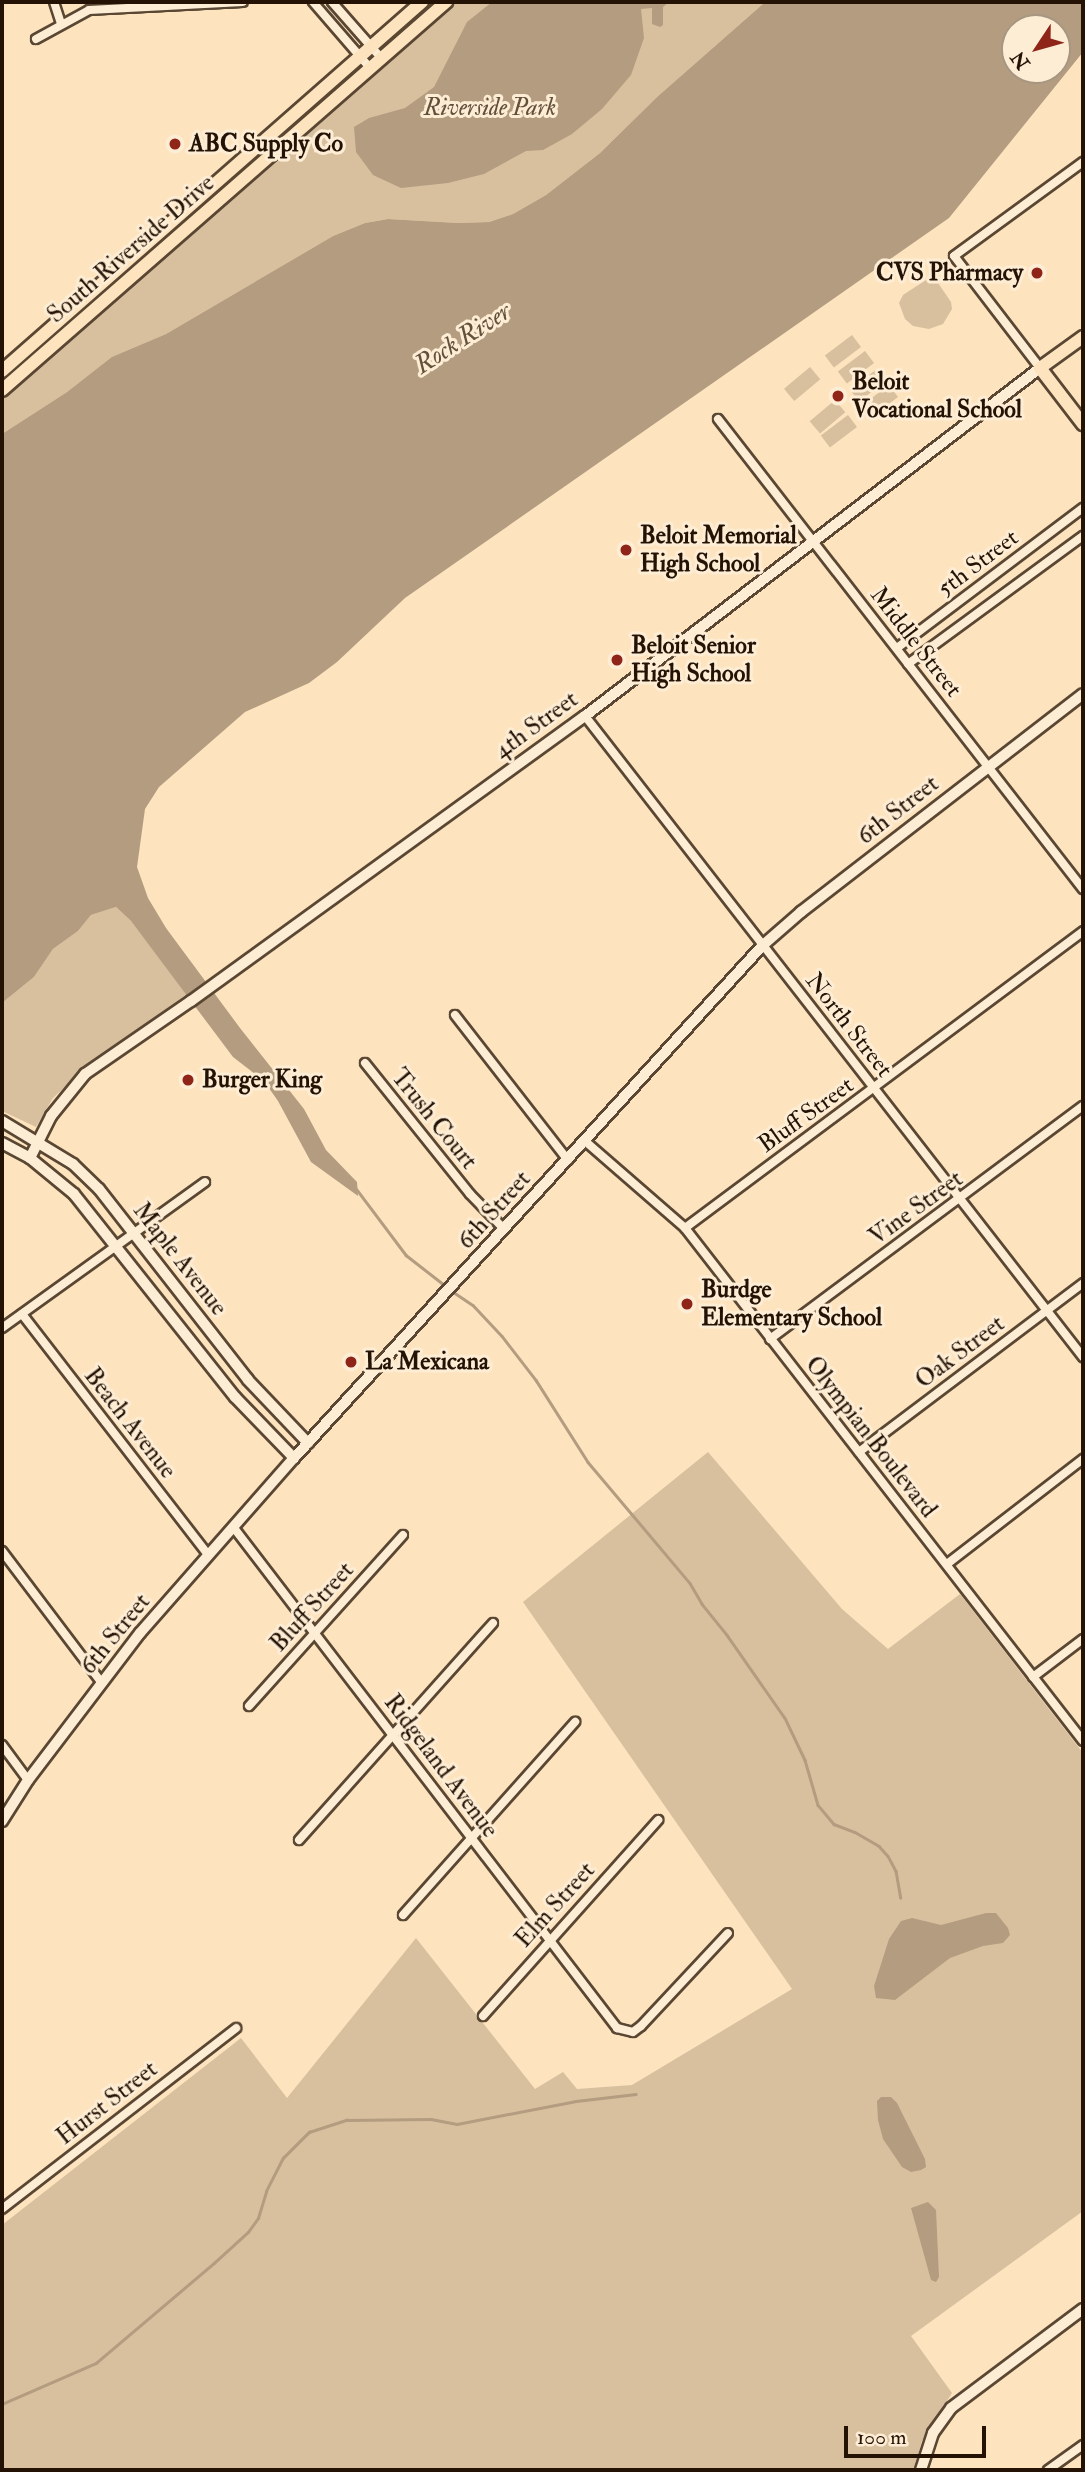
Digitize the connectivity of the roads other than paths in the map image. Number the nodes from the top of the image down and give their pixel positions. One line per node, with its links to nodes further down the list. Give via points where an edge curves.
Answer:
1 (54, 2): 7 (street)
2 (243, 2): 7 (street, via 89,10)
3 (313, 2): 10 (street)
4 (332, 2): 9 (street)
5 (422, 2): 9 (main road, South Riverside Drive)
6 (446, 2): 11 (main road, South Riverside Drive)
7 (61, 23): 8 (street)
8 (36, 39)
9 (372, 47): 10 (main road, South Riverside Drive); 11 (street)
10 (360, 57): 12 (street); 16 (main road, South Riverside Drive)
11 (382, 59): 12 (main road, South Riverside Drive)
12 (370, 69): 17 (main road, South Riverside Drive)
13 (1083, 162): 15 (street, via 954,256)
14 (1083, 337): 15 (main road, 4th Street)
15 (1040, 368): 19 (main road); 22 (street, 4th Street)
16 (2, 371)
17 (2, 390)
18 (718, 419): 22 (street, Middle Street)
19 (1083, 424)
20 (1083, 508): 23 (street, 5th Street)
21 (1083, 536): 24 (street, 5th Street)
22 (812, 541): 23 (street, Middle Street); 26 (street, 4th Street)
23 (897, 648): 24 (street, Middle Street)
24 (908, 664): 27 (street, Middle Street)
25 (1083, 694): 27 (street, 6th Street)
26 (585, 716): 30 (street, North Street); 37 (street, 4th Street, via 85,1073 51,1116)
27 (990, 766): 28 (street, Middle Street); 30 (street, 6th Street)
28 (1083, 889)
29 (1083, 931): 33 (street, Bluff Street)
30 (762, 946): 33 (street, North Street); 36 (street, 6th Street)
31 (455, 1015): 40 (street)
32 (365, 1063): 44 (street, Trush Court, via 470,1194)
33 (875, 1088): 42 (street, North Street); 43 (street, Bluff Street)
34 (1083, 1106): 42 (street, Vine Street)
35 (2, 1121): 37 (street, Maple Avenue)
36 (585, 1140): 40 (street, 6th Street); 43 (street, Olympian Boulevard)
37 (40, 1141): 39 (street, 4th Street); 45 (street, Maple Avenue, via 83,1173)
38 (2, 1143): 39 (street, Maple Avenue)
39 (30, 1158): 46 (street, Maple Avenue, via 74,1194)
40 (568, 1160): 44 (street, 6th Street)
41 (205, 1182): 45 (street)
42 (961, 1200): 48 (street, North Street); 51 (street, Vine Street)
43 (685, 1228): 51 (street, Olympian Boulevard)
44 (504, 1229): 53 (street, 6th Street)
45 (132, 1233): 46 (street); 53 (street, Maple Avenue, via 248,1380)
46 (117, 1246): 49 (street); 55 (street, Maple Avenue, via 234,1397)
47 (1083, 1283): 48 (street, Oak Street)
48 (1047, 1310): 52 (street, North Street); 54 (street, Oak Street)
49 (22, 1314): 50 (street); 60 (street, Beach Avenue)
50 (2, 1328)
51 (770, 1339): 54 (street, Olympian Boulevard)
52 (1083, 1357)
53 (308, 1443): 55 (street, 6th Street)
54 (859, 1452): 61 (street, Olympian Boulevard)
55 (294, 1458): 57 (street, 6th Street)
56 (1083, 1459): 61 (street)
57 (234, 1528): 60 (street, 6th Street); 63 (street, Ridgeland Avenue)
58 (403, 1535): 63 (street, Bluff Street)
59 (2, 1551): 66 (street)
60 (208, 1555): 66 (street, 6th Street)
61 (947, 1564): 65 (street, Olympian Boulevard)
62 (494, 1623): 69 (street)
63 (315, 1633): 67 (street, Bluff Street); 69 (street, Ridgeland Avenue)
64 (1083, 1639): 65 (street)
65 (1033, 1676): 70 (street, Olympian Boulevard)
66 (102, 1684): 72 (street, 6th Street)
67 (249, 1706)
68 (575, 1722): 75 (street)
69 (392, 1734): 75 (street, Ridgeland Avenue); 76 (street)
70 (1083, 1741)
71 (2, 1745): 72 (street)
72 (28, 1780): 74 (street, 6th Street)
73 (658, 1820): 79 (street, Elm Street)
74 (2, 1821)
75 (471, 1837): 77 (street); 79 (street, Ridgeland Avenue)
76 (299, 1840)
77 (402, 1915)
78 (728, 1933): 79 (street, Ridgeland Avenue, via 633,2032 617,2028)
79 (549, 1940): 80 (street, Elm Street)
80 (483, 2016)
81 (236, 2028): 82 (street, Hurst Street)
82 (2, 2209)
83 (1083, 2309): 85 (street, via 951,2408 933,2433)
84 (1083, 2445): 86 (street)
85 (921, 2470)
86 (1048, 2470)

